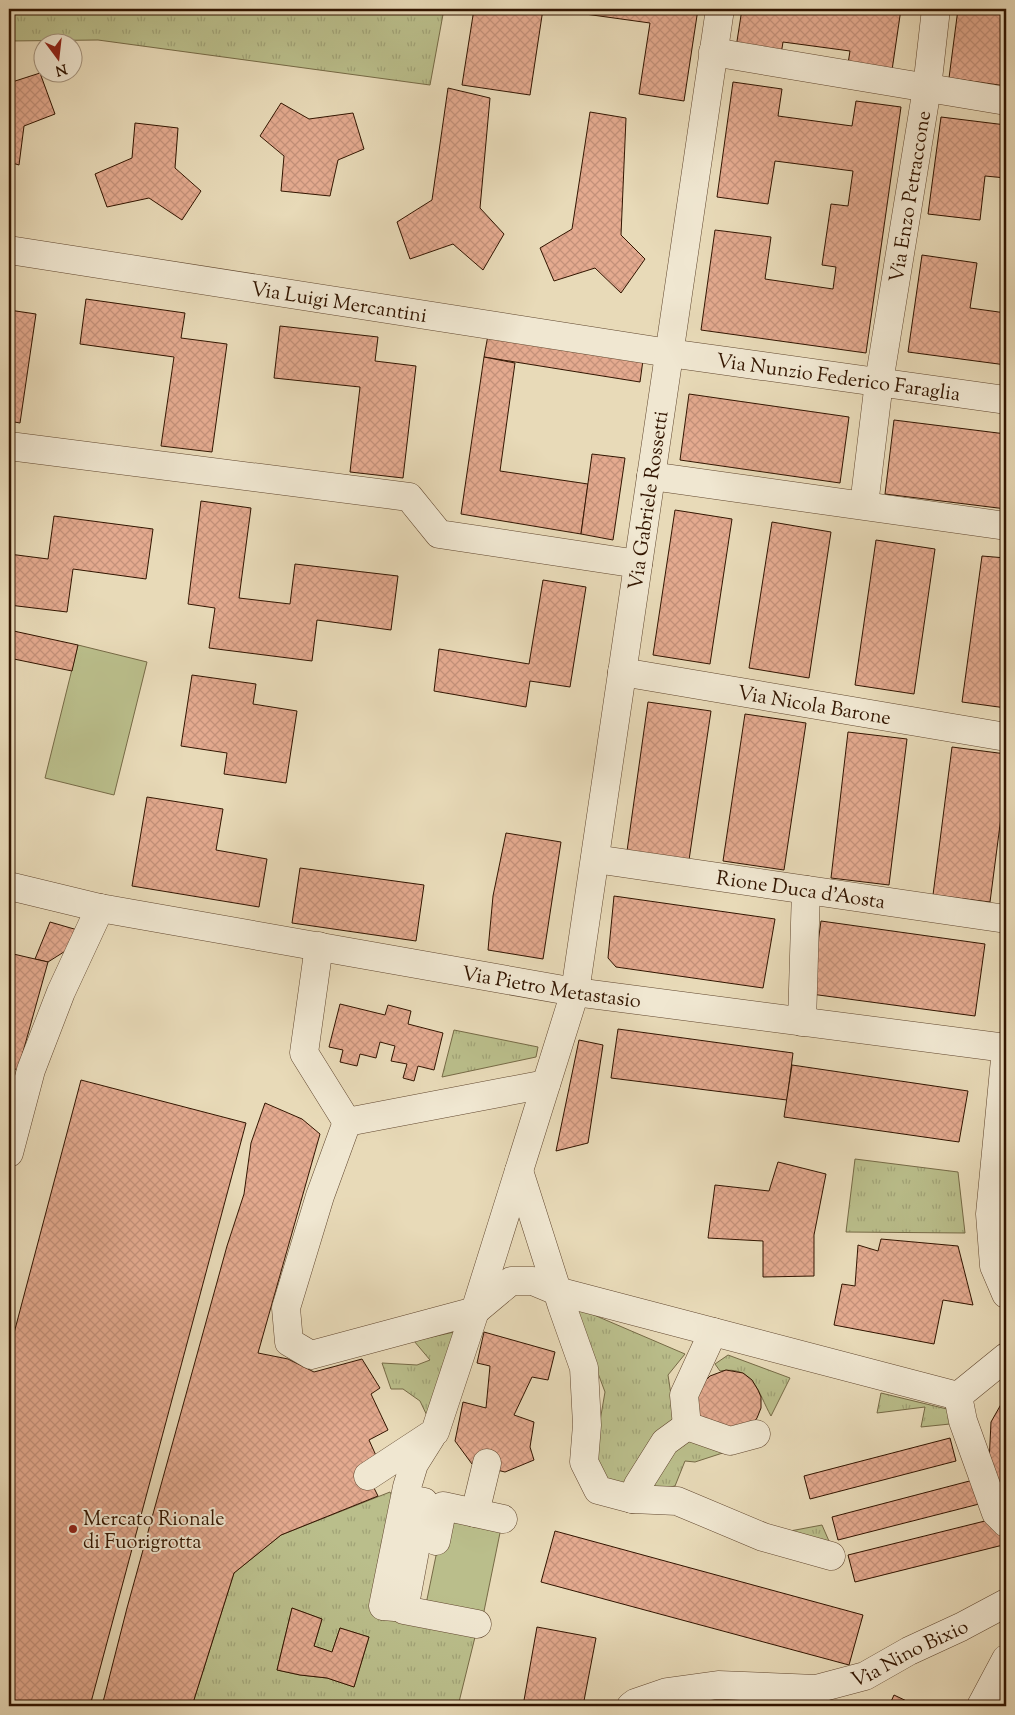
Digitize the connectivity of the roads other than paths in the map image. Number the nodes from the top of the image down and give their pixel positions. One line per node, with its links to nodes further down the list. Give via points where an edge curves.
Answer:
1 (720, 9): 3 (street, Via Gabriele Rossetti)
2 (936, 9): 4 (street, Via Enzo Petraccone)
3 (713, 52): 4 (street); 7 (street, Via Gabriele Rossetti)
4 (927, 88): 5 (street); 8 (street, Via Enzo Petraccone)
5 (1006, 100)
6 (9, 250): 7 (street, Via Luigi Mercantini)
7 (669, 353): 8 (street, Via Nunzio Federico Faraglia); 11 (street, Via Gabriele Rossetti)
8 (879, 382): 9 (street, Via Nunzio Federico Faraglia); 12 (street, Via Enzo Petraccone)
9 (1006, 400)
10 (9, 446): 14 (street, via 409,496 439,534)
11 (651, 476): 12 (street); 14 (street, Via Gabriele Rossetti)
12 (864, 504): 13 (street)
13 (1006, 526)
14 (638, 564): 15 (street, Via Gabriele Rossetti)
15 (622, 672): 16 (street, Via Nicola Barone); 17 (street, Via Gabriele Rossetti)
16 (1006, 737)
17 (595, 859): 19 (street, Rione Duca d'Aosta); 23 (street, Via Gabriele Rossetti)
18 (9, 886): 20 (street, Via Pietro Metastasio)
19 (806, 890): 21 (street, Rione Duca d'Aosta); 24 (street)
20 (100, 908): 22 (street, Via Pietro Metastasio); 29 (street, via 54,1009 31,1070)
21 (1006, 919)
22 (319, 946): 23 (street, Via Pietro Metastasio); 27 (street, via 304,1053)
23 (575, 992): 24 (street, Via Pietro Metastasio); 26 (street, Via Gabriele Rossetti)
24 (802, 1022): 25 (street, Via Pietro Metastasio)
25 (1006, 1049): 28 (street)
26 (546, 1084): 27 (street); 30 (street, Via Gabriele Rossetti)
27 (347, 1122): 33 (street, via 320,1196 286,1308 289,1342 311,1355)
28 (1002, 1143): 32 (street, via 990,1214 994,1266)
29 (9, 1150)
30 (519, 1171): 31 (street); 33 (street, Via Gabriele Rossetti)
31 (557, 1291): 33 (street, via 533,1281 510,1280); 34 (street); 42 (street, via 584,1368 587,1425 584,1462 598,1490)
32 (1006, 1294)
33 (475, 1311): 38 (street, Via Gabriele Rossetti)
34 (713, 1332): 36 (street); 37 (street, via 684,1395)
35 (1006, 1356): 36 (street)
36 (961, 1409): 45 (street, via 996,1513)
37 (687, 1426): 39 (street, via 730,1441); 42 (street, via 665,1442)
38 (435, 1432): 41 (street); 48 (street, Via Gabriele Rossetti, via 414,1464 407,1487 383,1606 395,1607 414,1500 424,1502 404,1610)
39 (756, 1434)
40 (487, 1464): 43 (street)
41 (368, 1476)
42 (632, 1499): 46 (street, via 677,1501 763,1537)
43 (475, 1513): 44 (street); 48 (street, via 442,1506)
44 (503, 1519)
45 (1006, 1523)
46 (831, 1556)
47 (1006, 1603): 51 (street, Via Nino Bixio, via 865,1676 816,1689 718,1684 668,1692)
48 (422, 1614): 49 (street)
49 (478, 1624)
50 (1006, 1659): 52 (street)
51 (631, 1706)
52 (981, 1706)

